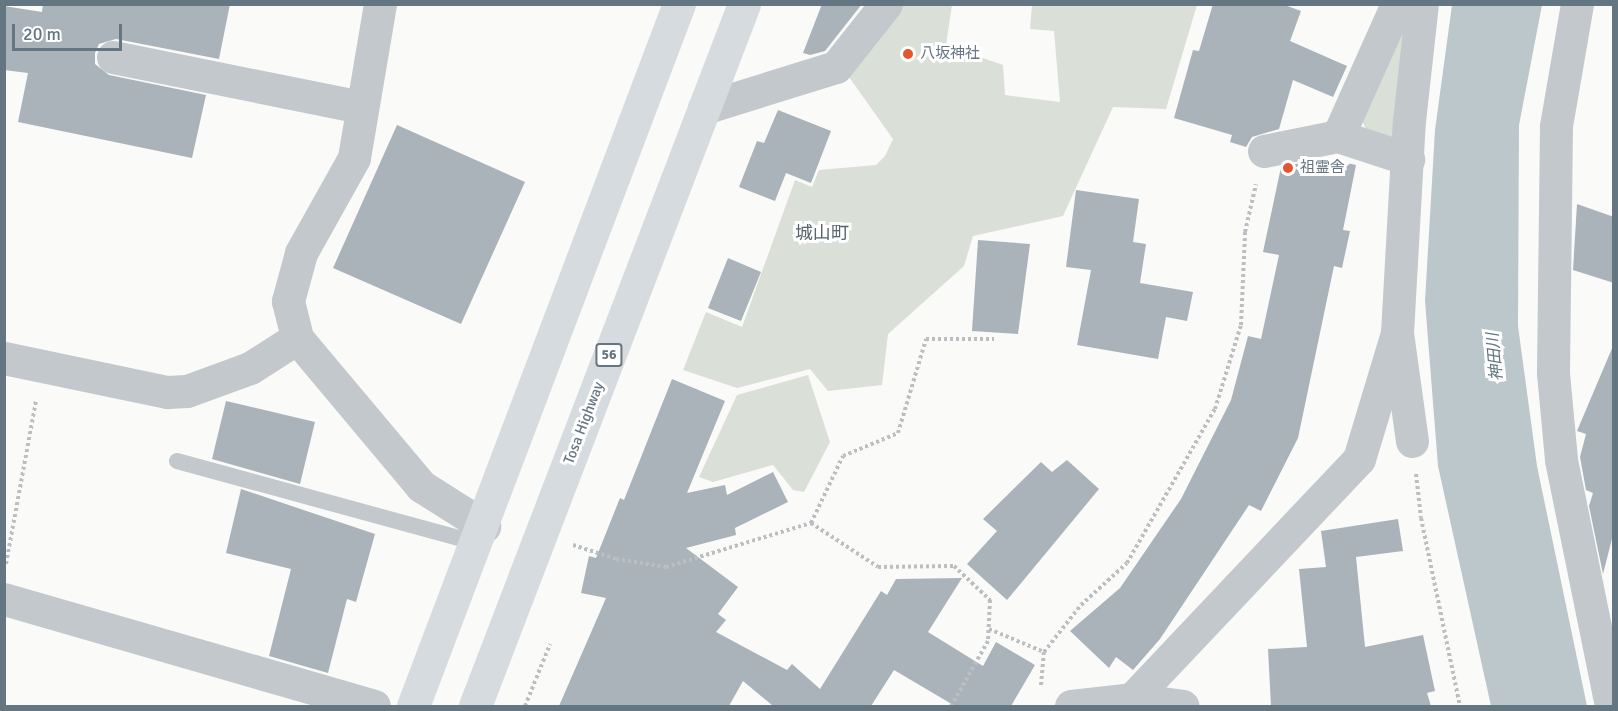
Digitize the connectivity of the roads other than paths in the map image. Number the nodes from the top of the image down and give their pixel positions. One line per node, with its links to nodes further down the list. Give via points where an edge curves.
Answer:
1 (380, 4): 9 (street)
2 (679, 4): 19 (highway)
3 (744, 4): 10 (highway, Tosa Highway / 56)
4 (886, 4): 10 (street, via 836,67)
5 (1397, 4): 11 (street)
6 (1422, 4): 13 (street)
7 (1577, 4): 21 (street, via 1556,126 1552,373 1561,460)
8 (113, 57): 9 (street)
9 (361, 107): 15 (street, via 354,158 293,274 288,301)
10 (704, 108): 25 (highway, Tosa Highway / 56)
11 (1338, 136): 12 (street); 13 (street)
12 (1264, 151)
13 (1408, 159): 14 (street)
14 (1397, 333): 17 (street); 22 (street, via 1359,459)
15 (297, 338): 16 (street, via 250,368 187,391 167,392 42,370); 19 (street, via 421,486)
16 (4, 358)
17 (1412, 441)
18 (177, 461): 19 (lane)
19 (481, 535): 24 (highway)
20 (4, 599): 23 (street)
21 (1611, 690)
22 (1132, 699): 26 (street); 27 (street)
23 (374, 706)
24 (413, 706)
25 (475, 706)
26 (1071, 706)
27 (1183, 706)

